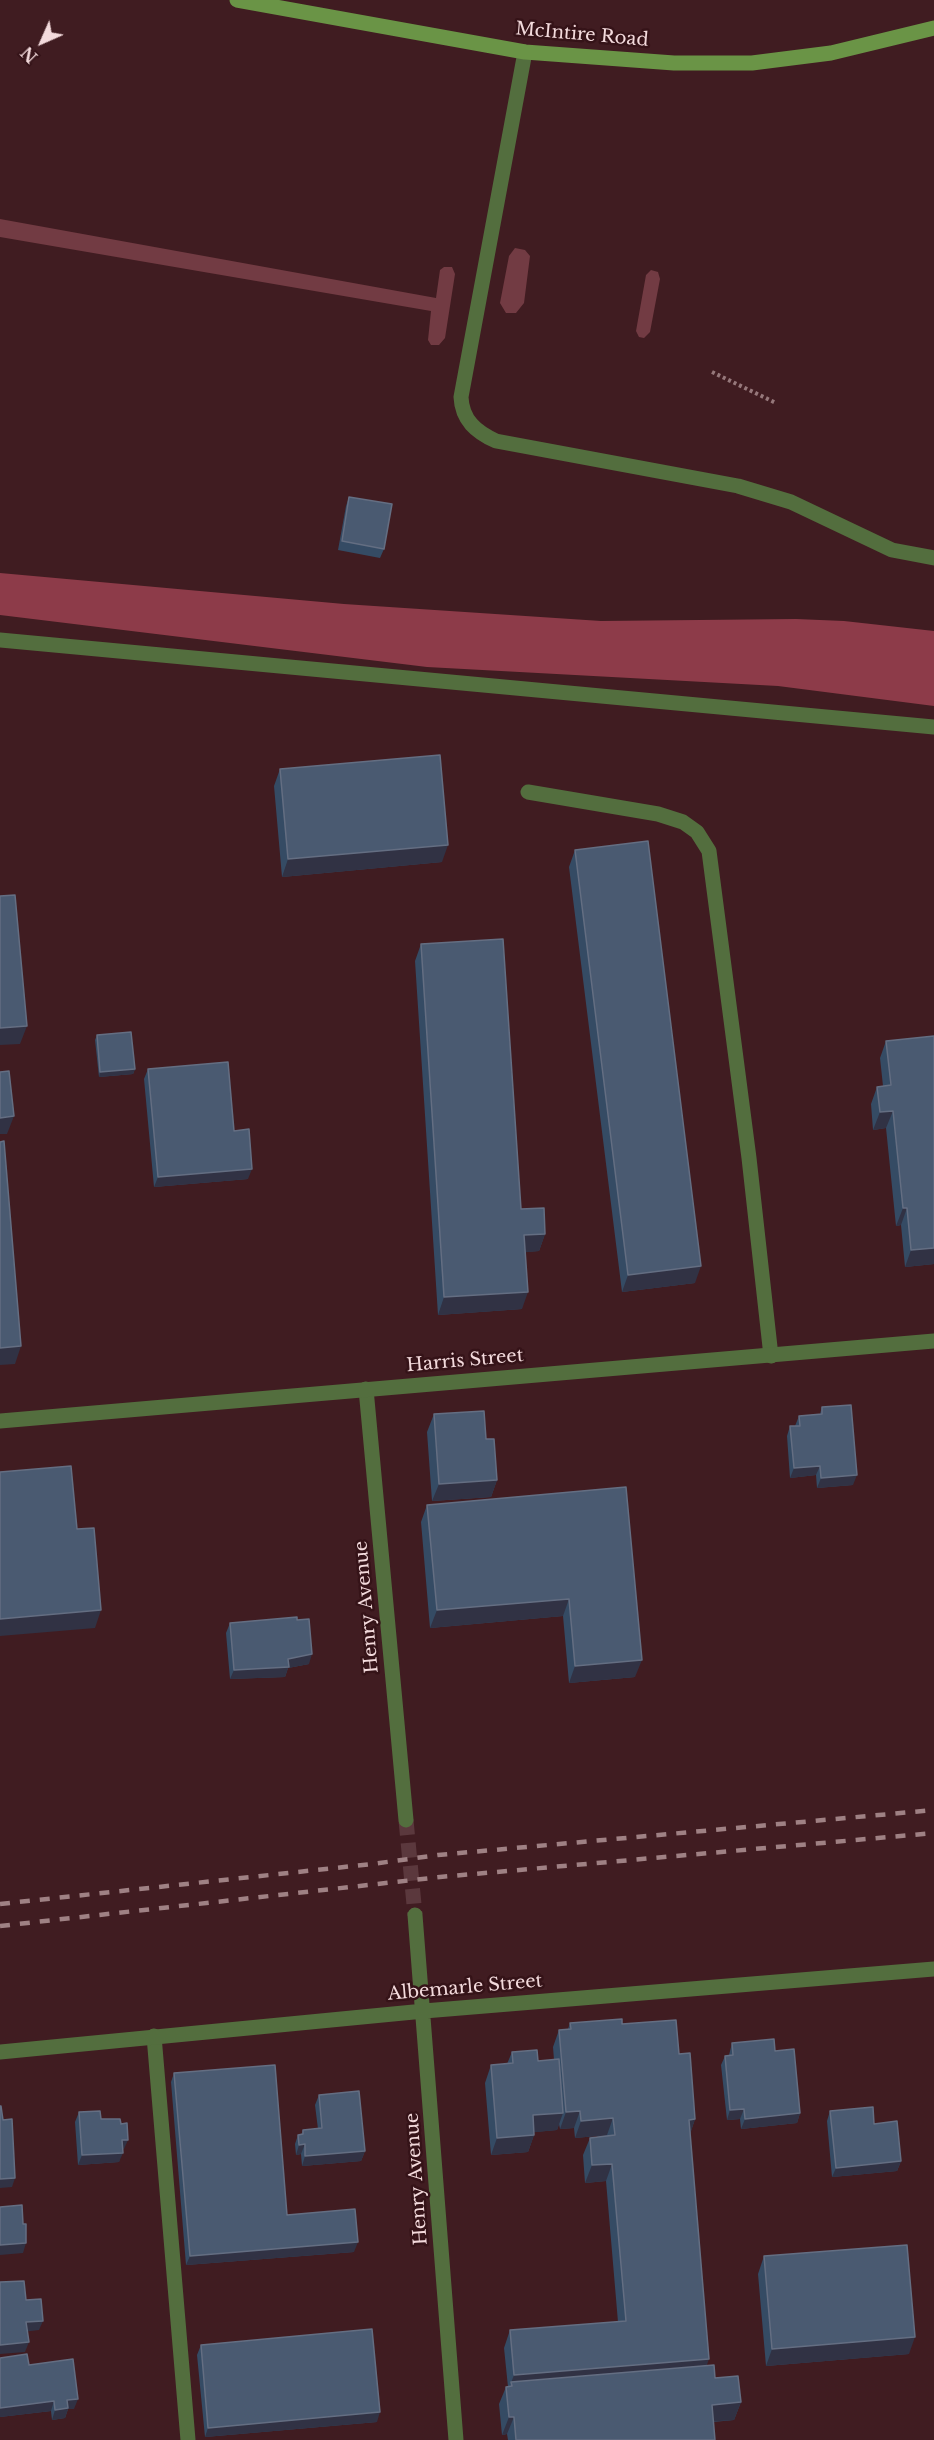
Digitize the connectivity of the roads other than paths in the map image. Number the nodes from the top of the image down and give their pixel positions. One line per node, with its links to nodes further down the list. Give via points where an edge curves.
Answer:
1 (237, 0): 3 (main road, McIntire Road)
2 (931, 28): 3 (main road, McIntire Road, via 831,52 752,63 674,63)
3 (525, 52): 4 (street, via 461,397 462,409 478,433 496,441 738,486 792,502 892,550)
4 (934, 558)
5 (0, 640): 6 (street)
6 (934, 727)
7 (528, 792): 9 (street, via 658,814 683,822 697,832 709,851 750,1158)
8 (934, 1341): 9 (street, Harris Street)
9 (771, 1356): 10 (street, Harris Street)
10 (366, 1389): 11 (street, Harris Street); 12 (street, Henry Avenue)
11 (0, 1421)
12 (406, 1820)
13 (415, 1915): 15 (street, Henry Avenue)
14 (934, 1969): 15 (street, Albemarle Street)
15 (424, 2011): 16 (street, Albemarle Street); 19 (street, Henry Avenue)
16 (154, 2036): 17 (street, Albemarle Street); 18 (street)
17 (0, 2052)
18 (188, 2440)
19 (456, 2440)

